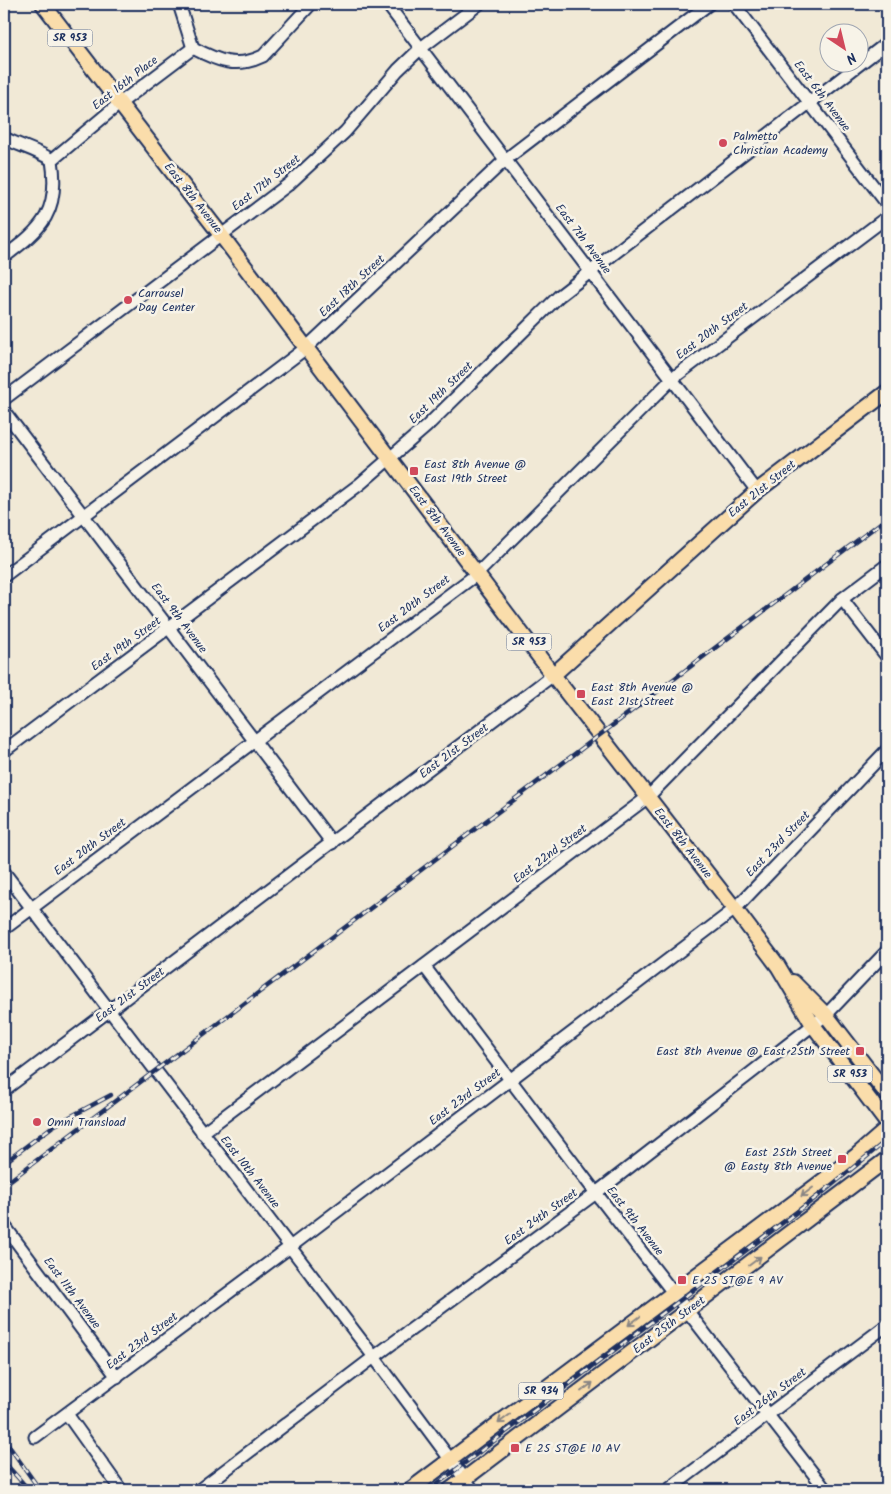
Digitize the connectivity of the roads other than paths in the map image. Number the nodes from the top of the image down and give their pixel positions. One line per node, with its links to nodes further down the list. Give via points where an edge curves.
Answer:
1 (43, 4): 12 (main road, East 8th Avenue / SR 953)
2 (179, 4): 9 (street)
3 (311, 4): 9 (street, via 271,50 253,61 233,64)
4 (387, 4): 10 (street, East 7th Avenue)
5 (479, 4): 10 (street, East 17th Street)
6 (709, 4): 15 (street, East 18th Street)
7 (734, 4): 11 (street, East 6th Avenue)
8 (887, 43): 11 (street, East 19th Street)
9 (193, 48): 12 (street, East 16th Place)
10 (421, 48): 15 (street, East 7th Avenue); 18 (street, East 17th Street, via 317,160)
11 (809, 101): 16 (street, East 6th Avenue); 20 (street, East 19th Street)
12 (119, 104): 14 (street, East 16th Place); 18 (main road, East 8th Avenue / SR 953)
13 (4, 138): 14 (street, via 38,150)
14 (52, 160): 19 (street, via 52,198 46,219 32,236)
15 (505, 160): 20 (street, East 7th Avenue); 21 (street, East 18th Street)
16 (887, 204)
17 (887, 217): 22 (street, East 20th Street)
18 (221, 235): 21 (main road, East 8th Avenue / SR 953); 24 (street, East 17th Street)
19 (4, 257)
20 (590, 271): 22 (street, East 7th Avenue); 26 (street, East 19th Street, via 559,296)
21 (306, 348): 26 (main road, East 8th Avenue / SR 953); 28 (street, East 18th Street)
22 (672, 379): 27 (street, East 7th Avenue); 30 (street, East 20th Street)
23 (887, 392): 27 (main road, East 21st Street)
24 (4, 399)
25 (4, 411): 28 (street, East 9th Avenue)
26 (390, 459): 30 (main road, East 8th Avenue / SR 953); 33 (street, East 19th Street)
27 (757, 491): 35 (main road, East 21st Street)
28 (83, 515): 31 (street, East 18th Street); 33 (street, East 9th Avenue)
29 (887, 565): 32 (street, East 22nd Street)
30 (477, 574): 35 (main road, East 8th Avenue / SR 953); 36 (street, East 20th Street)
31 (4, 576)
32 (842, 599): 34 (street); 39 (street, East 22nd Street)
33 (170, 629): 36 (street, East 9th Avenue); 38 (street, East 19th Street)
34 (887, 657)
35 (553, 675): 39 (main road, East 8th Avenue / SR 953); 40 (street, East 21st Street)
36 (254, 740): 40 (street, East 9th Avenue); 42 (street, East 20th Street)
37 (887, 750): 43 (street, East 23rd Street)
38 (4, 751)
39 (648, 797): 43 (main road, East 8th Avenue / SR 953); 46 (street, East 22nd Street)
40 (332, 843): 48 (street, East 21st Street)
41 (4, 872): 42 (street, East 10th Avenue)
42 (32, 908): 44 (street, East 20th Street); 48 (street, East 10th Avenue)
43 (734, 909): 47 (main road, East 8th Avenue / SR 953); 51 (street, East 23rd Street)
44 (4, 929)
45 (887, 951): 49 (street, East 24th Street)
46 (424, 966): 51 (street, East 9th Avenue); 56 (street, East 22nd Street)
47 (778, 966): 49 (main road, East 8th Avenue / SR 953); 50 (main road, East 8th Avenue / SR 953)
48 (110, 1010): 52 (street, East 21st Street); 56 (street, East 10th Avenue)
49 (826, 1015): 50 (street, East 24th Street); 53 (main road, East 8th Avenue / SR 953)
50 (813, 1025): 54 (main road, East 8th Avenue / SR 953); 58 (street, East 24th Street)
51 (511, 1079): 58 (street, East 9th Avenue); 60 (street, East 23rd Street)
52 (4, 1090)
53 (887, 1094)
54 (887, 1124)
55 (887, 1130): 61 (main road, SR 934, one-way to 61)
56 (202, 1133): 60 (street, East 10th Avenue)
57 (887, 1159): 62 (main road, East 25th Street / SR 934, one-way to 57)
58 (596, 1193): 61 (street, East 9th Avenue); 64 (street, East 24th Street)
59 (4, 1225): 65 (street, East 11th Avenue)
60 (290, 1247): 64 (street, East 10th Avenue); 65 (street, East 23rd Street)
61 (673, 1292): 62 (street, East 9th Avenue); 69 (main road, SR 934, one-way to 69)
62 (688, 1311): 67 (street, East 9th Avenue); 70 (main road, East 25th Street / SR 934, one-way to 62)
63 (887, 1325): 67 (street, East 26th Street)
64 (374, 1356): 69 (street, East 10th Avenue); 72 (street, East 24th Street)
65 (118, 1377): 66 (street, East 23rd Street)
66 (67, 1414): 68 (street, East 23rd Street); 71 (street)
67 (768, 1416): 75 (street, East 26th Street); 76 (street, East 9th Avenue)
68 (35, 1437)
69 (450, 1460): 70 (street, East 10th Avenue); 73 (main road, SR 934)
70 (469, 1485): 74 (main road, East 25th Street / SR 934)
71 (121, 1490)
72 (199, 1490)
73 (410, 1490)
74 (450, 1490)
75 (668, 1490)
76 (826, 1490)

